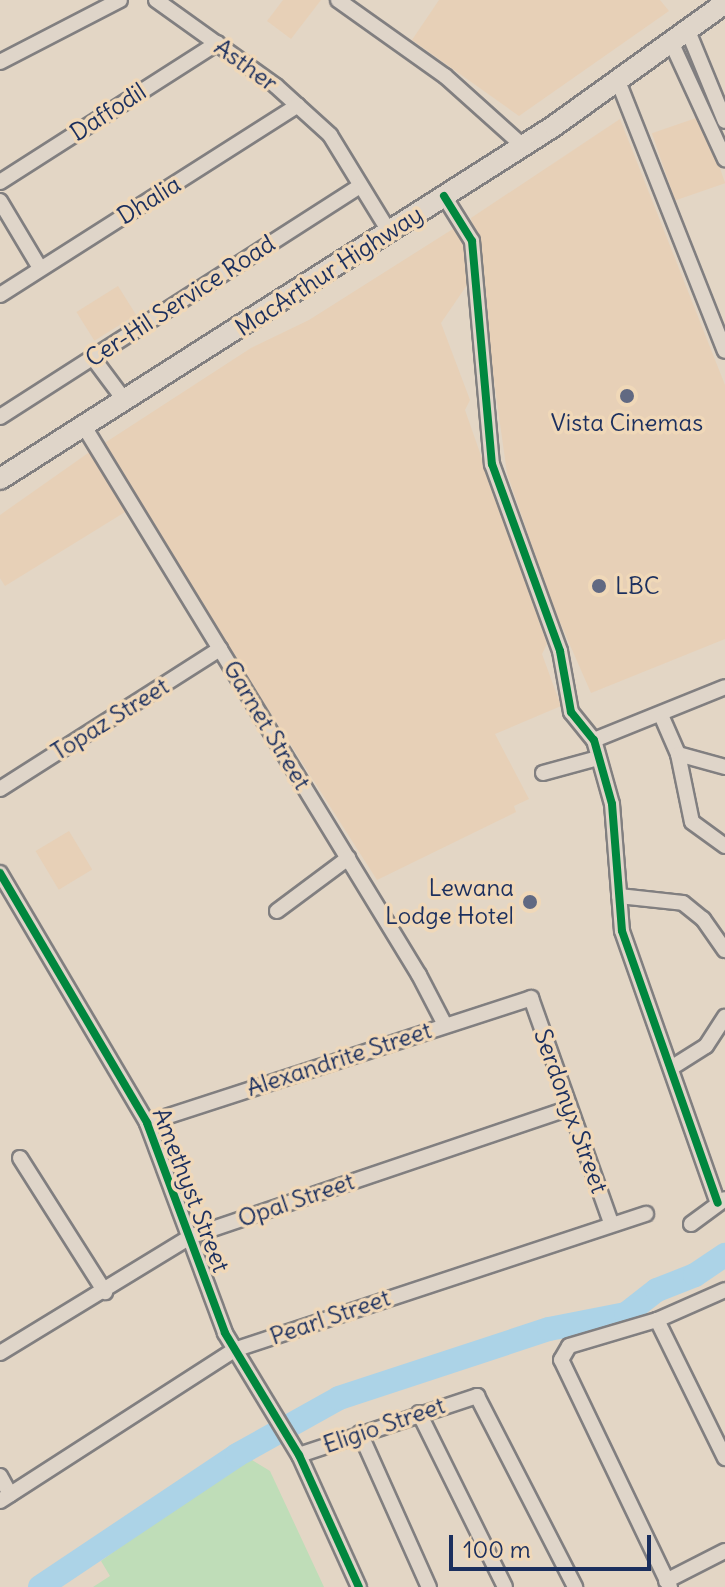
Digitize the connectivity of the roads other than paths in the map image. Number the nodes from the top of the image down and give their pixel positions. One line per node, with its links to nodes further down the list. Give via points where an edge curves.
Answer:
1 (120, 0): 7 (street)
2 (156, 0): 6 (street, Asther)
3 (338, 0): 11 (street, via 445,76)
4 (725, 3): 5 (highway, MacArthur Highway)
5 (680, 37): 8 (highway, MacArthur Highway); 10 (street); 12 (street)
6 (217, 43): 9 (street, Asther); 13 (street, Daffodil)
7 (0, 62)
8 (618, 81): 11 (highway, MacArthur Highway); 20 (street)
9 (298, 105): 14 (street, Asther, via 330,135); 18 (street, Dhalia)
10 (725, 121)
11 (523, 146): 15 (highway, MacArthur Highway)
12 (725, 159)
13 (0, 182)
14 (360, 186): 17 (street, Asther); 21 (street, Cer-Hil Service Road)
15 (444, 196): 17 (highway, MacArthur Highway); 29 (street, via 472,241 492,464 560,651 571,712 578,728)
16 (0, 201): 18 (street)
17 (390, 233): 22 (highway, MacArthur Highway)
18 (40, 268): 19 (street, Dhalia)
19 (0, 295)
20 (725, 351)
21 (93, 358): 22 (street); 23 (street, Cer-Hil Service Road)
22 (125, 401): 24 (highway, MacArthur Highway)
23 (0, 417)
24 (85, 428): 25 (highway, MacArthur Highway); 26 (street, Garnet Street)
25 (2, 482)
26 (220, 649): 34 (street, Topaz Street); 36 (street, Garnet Street)
27 (722, 691): 28 (street)
28 (661, 715): 29 (street); 30 (street)
29 (594, 740): 31 (street)
30 (678, 754): 32 (street); 35 (street, via 692,822)
31 (598, 758): 33 (street); 38 (street, via 612,804)
32 (725, 767)
33 (543, 773)
34 (0, 789)
35 (725, 846)
36 (348, 858): 39 (street); 43 (street, Garnet Street)
37 (0, 873): 46 (street, Amethyst Street)
38 (619, 896): 40 (street, via 683,903 703,919); 44 (street, via 622,931)
39 (277, 911)
40 (725, 950)
41 (531, 998): 43 (street, Alexandrite Street); 45 (street, Serdonyx Street)
42 (725, 1017): 44 (street, via 706,1046)
43 (445, 1025): 46 (street, Alexandrite Street)
44 (671, 1068): 48 (street)
45 (568, 1109): 50 (street, Serdonyx Street); 52 (street, Opal Street)
46 (147, 1123): 52 (street, Amethyst Street)
47 (20, 1158): 54 (street)
48 (722, 1201): 51 (street)
49 (646, 1214): 50 (street, Pearl Street)
50 (611, 1223): 56 (street, Pearl Street)
51 (691, 1224)
52 (192, 1236): 54 (street, Opal Street); 56 (street, Amethyst Street)
53 (725, 1290): 55 (street)
54 (105, 1292): 57 (street, Opal Street)
55 (657, 1320): 61 (street); 65 (street, via 569,1346 561,1360)
56 (234, 1350): 60 (street, Amethyst Street); 63 (street, Pearl Street)
57 (0, 1353)
58 (419, 1413): 59 (street, Eligio Street); 68 (street); 69 (street, Eligio Street, via 469,1396 480,1399)
59 (360, 1433): 60 (street, Eligio Street); 67 (street)
60 (299, 1455): 66 (street, Amethyst Street)
61 (725, 1458)
62 (0, 1476): 63 (street)
63 (5, 1497)
64 (725, 1551): 65 (street)
65 (668, 1584)
66 (359, 1587)
67 (429, 1587)
68 (505, 1587)
69 (575, 1587)

